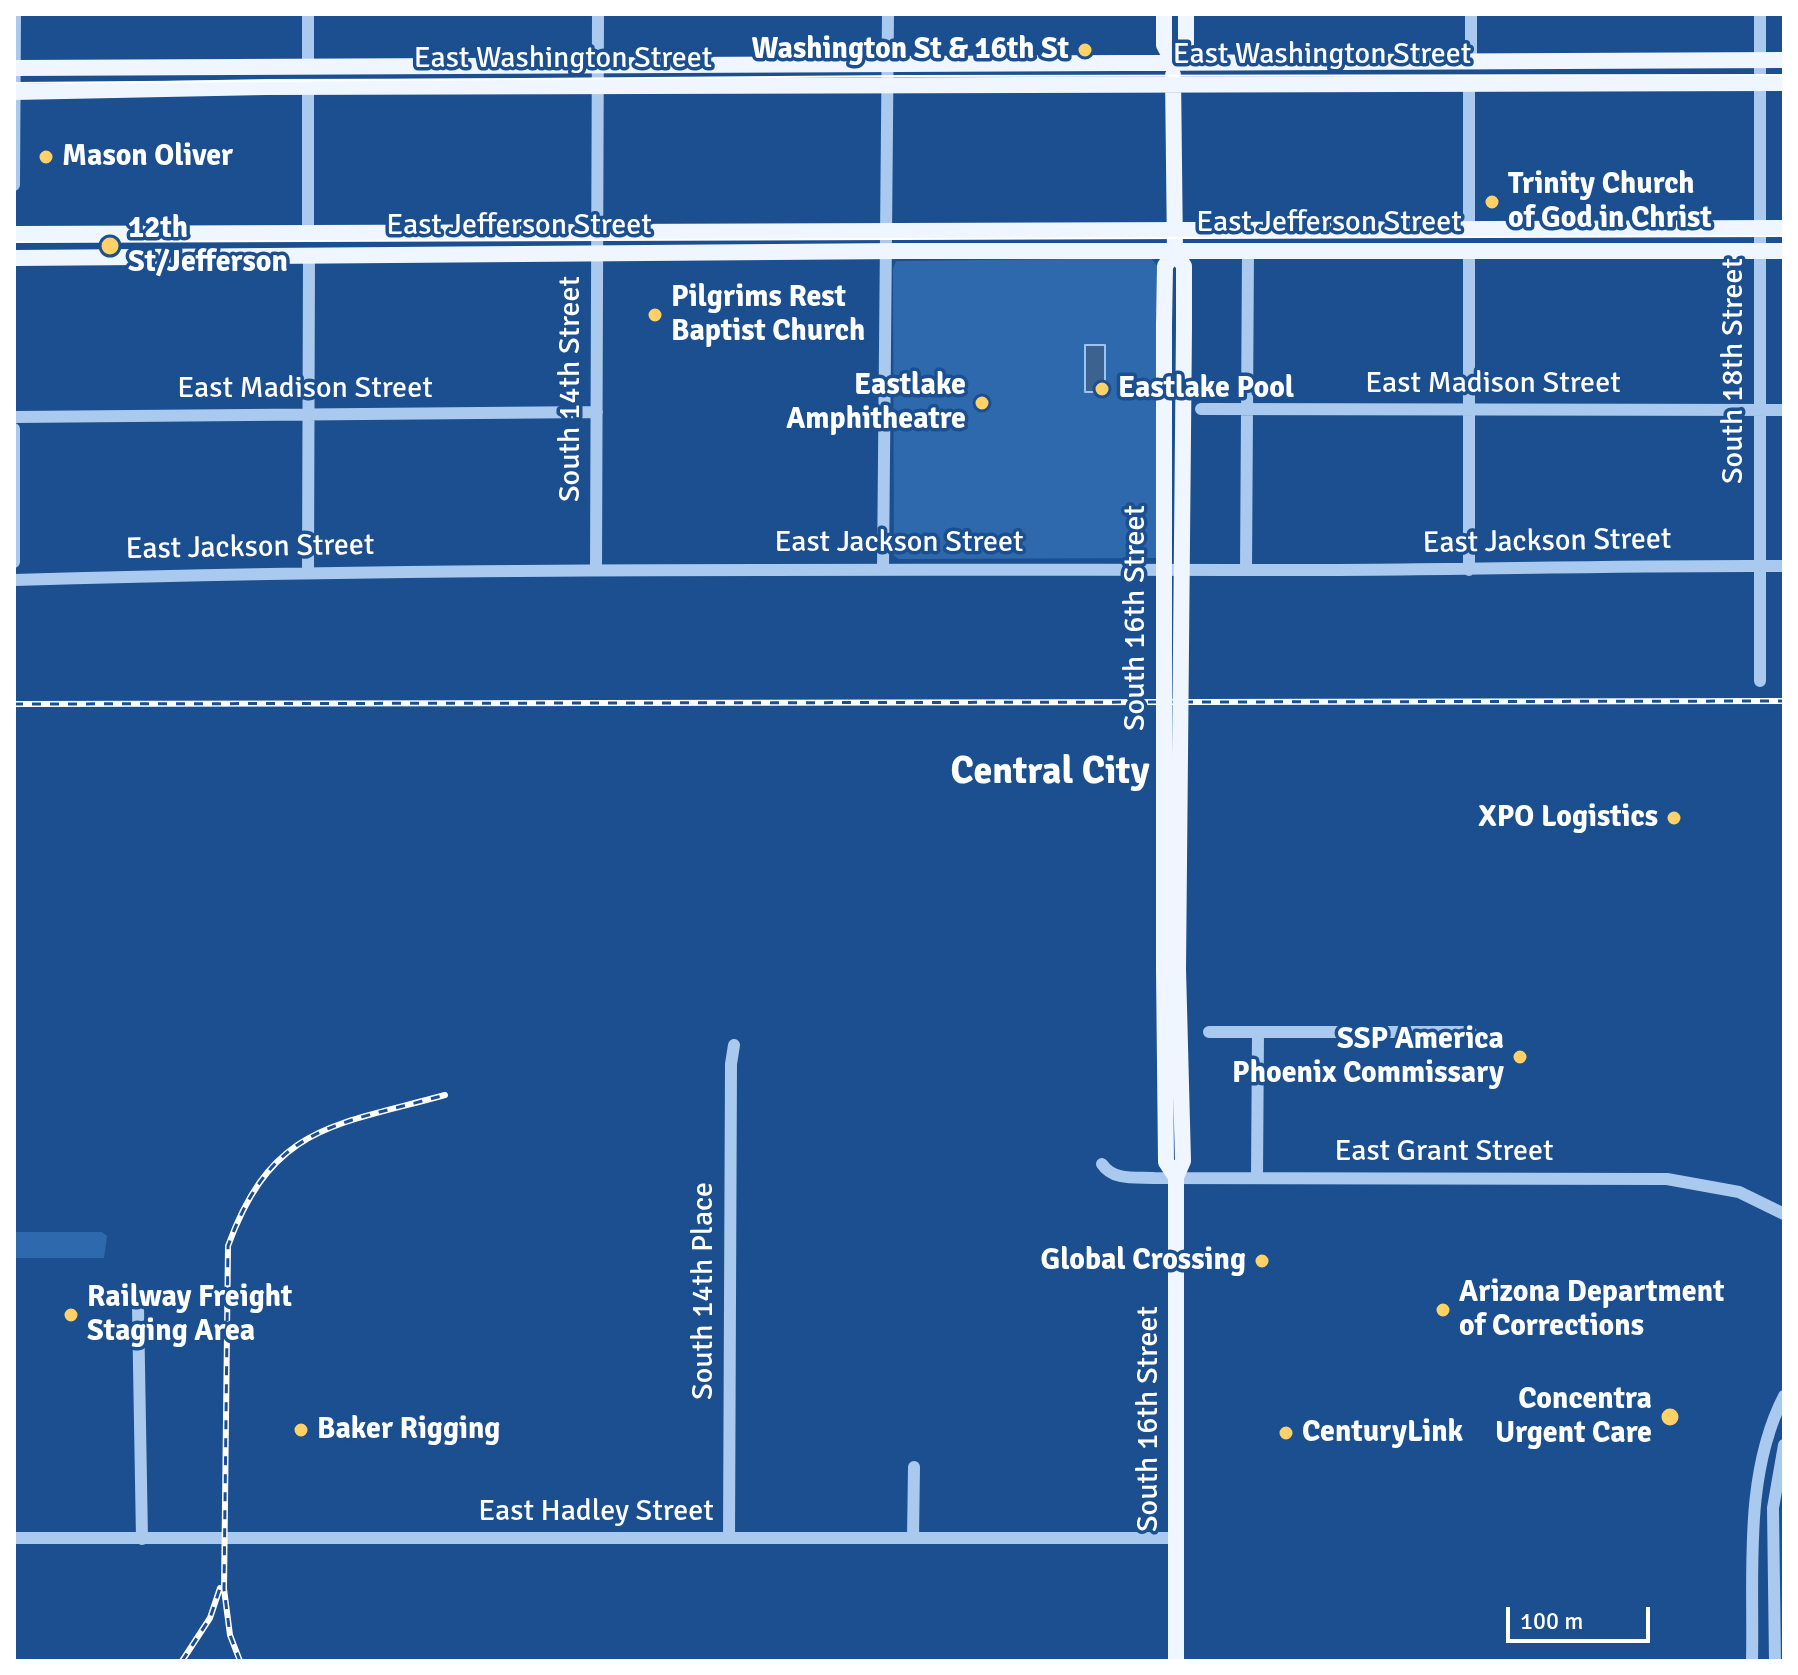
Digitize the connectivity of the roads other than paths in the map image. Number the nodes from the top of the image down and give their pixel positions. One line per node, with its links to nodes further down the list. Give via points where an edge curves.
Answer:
1 (15, 14): 19 (street)
2 (308, 14): 18 (street)
3 (598, 14): 15 (street, South 14th Street)
4 (888, 14): 14 (street)
5 (1164, 14): 13 (main road, via 1164,45)
6 (1186, 14): 13 (main road, via 1186,45)
7 (1471, 14): 11 (street)
8 (1760, 14): 12 (street, South 18th Street)
9 (1784, 60): 12 (main road, East Washington Street)
10 (1323, 61): 11 (main road, East Washington Street); 13 (main road, East Washington Street); 21 (main road)
11 (1471, 61): 12 (main road, East Washington Street)
12 (1759, 61): 23 (street, South 18th Street)
13 (1173, 62): 14 (main road, East Washington Street); 20 (main road, South 16th Street)
14 (888, 63): 16 (main road, East Washington Street); 26 (street)
15 (597, 65): 16 (main road, East Washington Street); 18 (main road, East Washington Street); 27 (street, South 14th Street)
16 (768, 65): 25 (main road, East Washington Street)
17 (142, 66): 18 (main road, East Washington Street); 19 (main road, East Washington Street); 28 (main road, East Washington Street)
18 (308, 67)
19 (14, 68): 30 (street)
20 (1173, 83): 21 (main road, East Washington Street); 26 (main road, East Washington Street); 35 (main road, South 16th Street)
21 (1423, 83): 22 (main road, East Washington Street)
22 (1469, 83): 23 (main road, East Washington Street); 32 (street)
23 (1759, 83): 24 (main road, East Washington Street); 33 (street, South 18th Street)
24 (1784, 83)
25 (861, 85): 26 (main road, East Washington Street); 27 (main road, East Washington Street)
26 (887, 85): 37 (street)
27 (598, 86): 29 (main road, East Washington Street); 39 (street, South 14th Street)
28 (266, 87): 29 (main road, East Washington Street); 30 (main road, East Washington Street)
29 (308, 88): 40 (street)
30 (14, 92): 31 (street)
31 (14, 185)
32 (1469, 228): 35 (main road, East Jefferson Street); 36 (main road, East Jefferson Street)
33 (1759, 228): 34 (main road, East Jefferson Street); 36 (main road, East Jefferson Street); 47 (street, South 18th Street)
34 (1784, 228)
35 (1175, 229): 38 (main road, East Jefferson Street); 50 (main road, South 16th Street)
36 (1513, 229): 43 (main road, East Jefferson Street)
37 (886, 230): 38 (main road, East Jefferson Street); 39 (main road, East Jefferson Street); 44 (street)
38 (911, 231): 49 (main road, East Jefferson Street)
39 (597, 232): 41 (main road, East Jefferson Street); 51 (street, South 14th Street)
40 (308, 233): 41 (main road, East Jefferson Street); 42 (main road, East Jefferson Street)
41 (356, 233): 53 (main road)
42 (14, 234)
43 (1633, 250): 46 (main road, East Jefferson Street); 47 (main road, East Jefferson Street)
44 (885, 251): 49 (main road, East Jefferson Street); 51 (main road, East Jefferson Street); 68 (street)
45 (1248, 251): 46 (main road, East Jefferson Street); 50 (main road, East Jefferson Street); 56 (street)
46 (1469, 251): 59 (street)
47 (1760, 251): 48 (main road, East Jefferson Street); 57 (street, South 18th Street)
48 (1784, 251)
49 (1024, 252): 50 (main road, East Jefferson Street)
50 (1175, 252): 74 (main road, South 16th Street, bridge, via 1184,266 1184,327); 74 (main road, South 16th Street, bridge, via 1165,266 1164,325)
51 (598, 254): 53 (main road, East Jefferson Street); 60 (street, South 14th Street)
52 (309, 255): 53 (main road, East Jefferson Street); 54 (main road, East Jefferson Street); 61 (street)
53 (458, 255)
54 (14, 258)
55 (1201, 409): 56 (street, East Madison Street)
56 (1247, 410): 59 (street, East Madison Street); 69 (street)
57 (1760, 410): 58 (street, East Madison Street); 59 (street, East Madison Street); 65 (street, South 18th Street)
58 (1784, 410)
59 (1468, 411): 70 (street)
60 (597, 412): 61 (street, East Madison Street); 67 (street, South 14th Street)
61 (308, 414): 62 (street, East Madison Street); 71 (street)
62 (14, 417)
63 (14, 429): 64 (street)
64 (14, 562)
65 (1760, 566): 66 (street, East Jackson Street); 70 (street, East Jackson Street); 73 (street, South 18th Street)
66 (1784, 566)
67 (596, 568): 68 (street, East Jackson Street); 71 (street, East Jackson Street)
68 (883, 569): 69 (street, East Jackson Street)
69 (1246, 570): 70 (street, East Jackson Street)
70 (1469, 570)
71 (308, 571): 72 (street, East Jackson Street)
72 (14, 580)
73 (1760, 681)
74 (1171, 969): 81 (main road, South 16th Street, via 1166,1162)
75 (1209, 1032): 76 (street)
76 (1258, 1032): 77 (street); 80 (street)
77 (1471, 1032)
78 (734, 1045): 88 (street, South 14th Place)
79 (1102, 1164): 81 (street, East Grant Street, via 1120,1176)
80 (1257, 1176): 81 (street, East Grant Street); 82 (street, East Grant Street, via 1667,1179 1739,1192)
81 (1176, 1177): 90 (main road, South 16th Street)
82 (1784, 1214)
83 (138, 1308): 91 (street)
84 (1784, 1396): 93 (street, via 1758,1480)
85 (1784, 1445): 94 (street, via 1773,1508)
86 (914, 1467): 89 (street)
87 (14, 1538): 91 (street, East Hadley Street)
88 (729, 1538): 89 (street, East Hadley Street); 91 (street, East Hadley Street)
89 (913, 1538): 90 (street, East Hadley Street)
90 (1177, 1538): 92 (main road, South 16th Street)
91 (142, 1539)
92 (1176, 1661)
93 (1752, 1661)
94 (1775, 1661)

